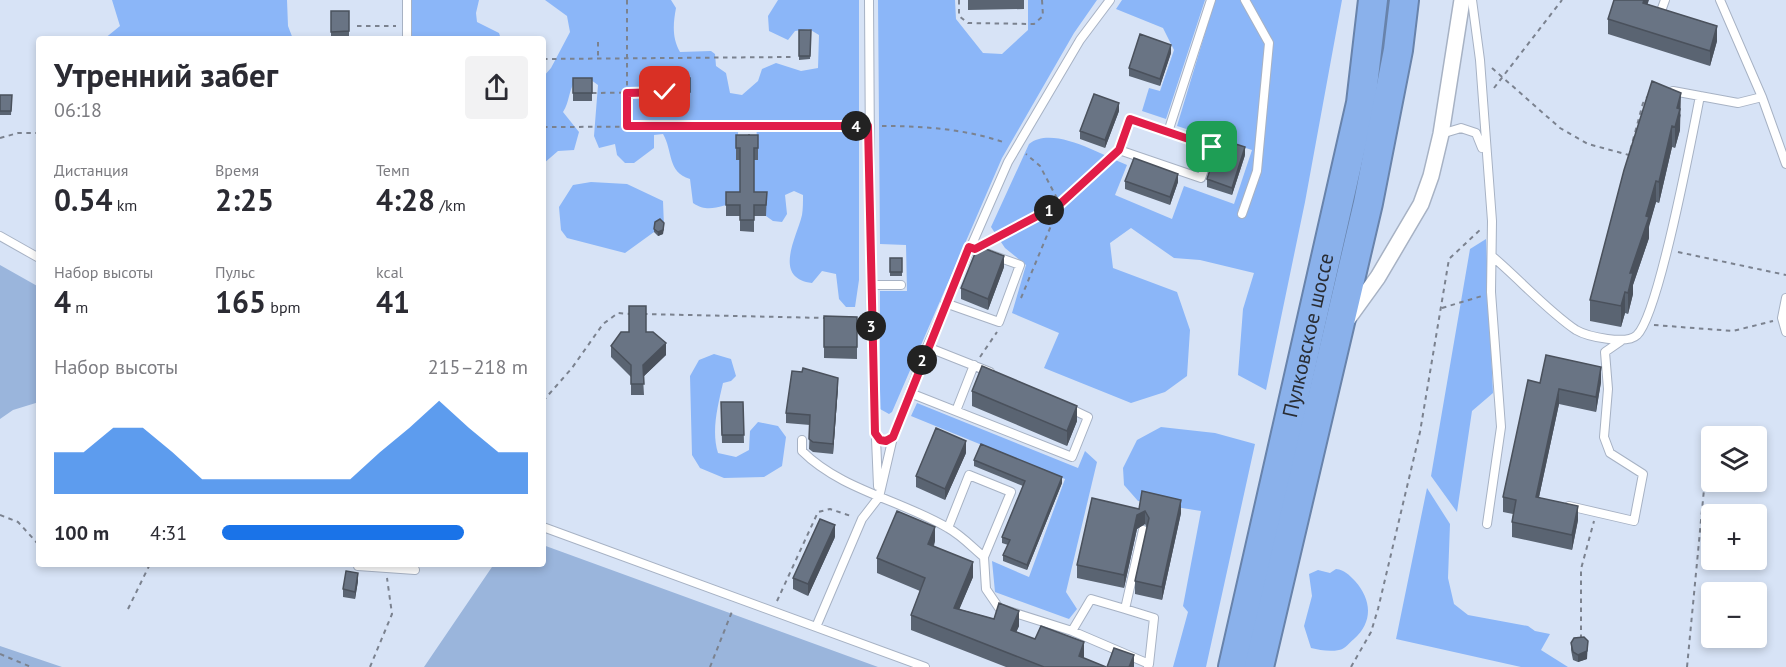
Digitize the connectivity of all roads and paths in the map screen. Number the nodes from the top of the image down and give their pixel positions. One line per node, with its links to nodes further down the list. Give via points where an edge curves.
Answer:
1 (407, 0): 18 (lane)
2 (627, 0): 24 (path)
3 (868, 0): 36 (lane)
4 (959, 0): 5 (path, via 959,16 968,23 1034,24 1042,16)
5 (1042, 0)
6 (1110, 0): 49 (lane, via 1080,40 1008,162)
7 (1210, 0): 38 (lane)
8 (1245, 0): 46 (lane, via 1269,43 1257,171)
9 (1372, 0): 105 (highway, Пулковское шоссе, via 1361,103)
10 (1404, 0): 63 (highway, Пулковское шоссе, via 1398,50)
11 (1462, 0): 40 (street, Пулковское шоссе)
12 (1472, 0): 25 (lane)
13 (1563, 0): 26 (path)
14 (1665, 0): 16 (lane, via 1660,14)
15 (1720, 0): 32 (lane)
16 (1678, 19)
17 (357, 26): 18 (path)
18 (407, 26): 19 (lane)
19 (407, 36)
20 (598, 42): 23 (path)
21 (791, 57): 24 (path)
22 (546, 59): 23 (path)
23 (598, 59): 24 (path)
24 (627, 59): 30 (path)
25 (1480, 60): 26 (path); 33 (lane)
26 (1505, 77): 27 (path, via 1560,128 1588,144 1629,155 1643,103); 33 (path)
27 (1654, 87): 31 (lane)
28 (665, 92): 30 (path)
29 (592, 93): 30 (path)
30 (627, 93): 35 (path)
31 (1700, 96): 32 (lane, via 1738,103); 50 (lane)
32 (1762, 97): 45 (lane)
33 (1481, 100): 44 (lane)
34 (750, 125): 35 (path); 36 (path); 42 (path)
35 (627, 126): 37 (path)
36 (868, 126): 54 (lane)
37 (546, 127)
38 (1168, 132): 43 (lane, via 1130,119); 43 (lane, via 1212,147 1201,178)
39 (36, 133): 41 (path)
40 (1441, 134): 44 (lane, via 1461,128 1476,133); 63 (street, Пулковское шоссе, via 1421,204 1378,277)
41 (0, 138)
42 (750, 140)
43 (1119, 150): 49 (path, via 1060,204)
44 (1485, 154): 47 (lane)
45 (1786, 164)
46 (1242, 214)
47 (1492, 221): 52 (lane); 59 (path, via 1449,259)
48 (0, 236): 51 (lane)
49 (972, 248): 58 (lane); 58 (lane, via 1020,265 999,322)
50 (1667, 250): 53 (path); 62 (lane)
51 (36, 256)
52 (1493, 257): 56 (lane); 65 (lane, via 1577,331)
53 (1786, 275)
54 (871, 285): 55 (lane); 73 (lane)
55 (901, 285)
56 (1491, 292): 59 (path); 82 (lane, via 1501,427)
57 (1786, 298): 61 (lane)
58 (945, 303): 66 (lane)
59 (1442, 308): 107 (path, via 1420,432 1378,609 1371,632)
60 (836, 318): 70 (path, via 618,314 610,317)
61 (1782, 318): 62 (path, via 1733,330); 64 (lane)
62 (1645, 324): 65 (lane, via 1636,336)
63 (1340, 330): 106 (highway, Пулковское шоссе)
64 (1786, 332)
65 (1621, 341): 79 (lane, via 1605,352 1608,389 1604,437 1610,453 1643,474 1634,521)
66 (927, 347): 67 (lane); 69 (lane)
67 (974, 365): 68 (lane); 72 (lane)
68 (995, 375)
69 (910, 393): 72 (lane); 74 (lane)
70 (546, 397)
71 (1057, 403): 72 (lane, via 1088,417 1072,457)
72 (956, 411)
73 (875, 433): 74 (lane, via 880,440); 77 (lane)
74 (893, 437): 77 (lane)
75 (802, 440): 77 (lane, via 802,451 813,463)
76 (1704, 492): 108 (path)
77 (879, 497): 81 (lane); 84 (lane)
78 (1562, 504): 79 (lane)
79 (1596, 513): 98 (path, via 1581,569)
80 (0, 515): 86 (path, via 18,522)
81 (862, 519): 95 (path, via 830,509 818,512); 96 (lane)
82 (1487, 524)
83 (546, 528): 92 (lane)
84 (948, 528): 87 (lane); 87 (lane, via 969,475 1011,492)
85 (1143, 530): 94 (lane)
86 (36, 542)
87 (984, 556): 97 (lane, via 986,589 999,608)
88 (149, 567): 93 (path)
89 (367, 567): 90 (lane)
90 (384, 569): 91 (lane); 102 (path, via 392,614)
91 (415, 570)
92 (737, 598): 95 (lane); 103 (path)
93 (128, 609)
94 (1125, 609): 97 (lane, via 1091,599); 100 (lane, via 1154,618)
95 (772, 611): 96 (lane)
96 (816, 627): 104 (lane)
97 (1072, 631): 100 (lane)
98 (1581, 639)
99 (0, 654): 101 (path)
100 (1149, 665)
101 (31, 667)
102 (370, 667)
103 (710, 667)
104 (925, 667)
105 (1233, 667)
106 (1259, 667)
107 (1351, 667)
108 (1687, 667)

